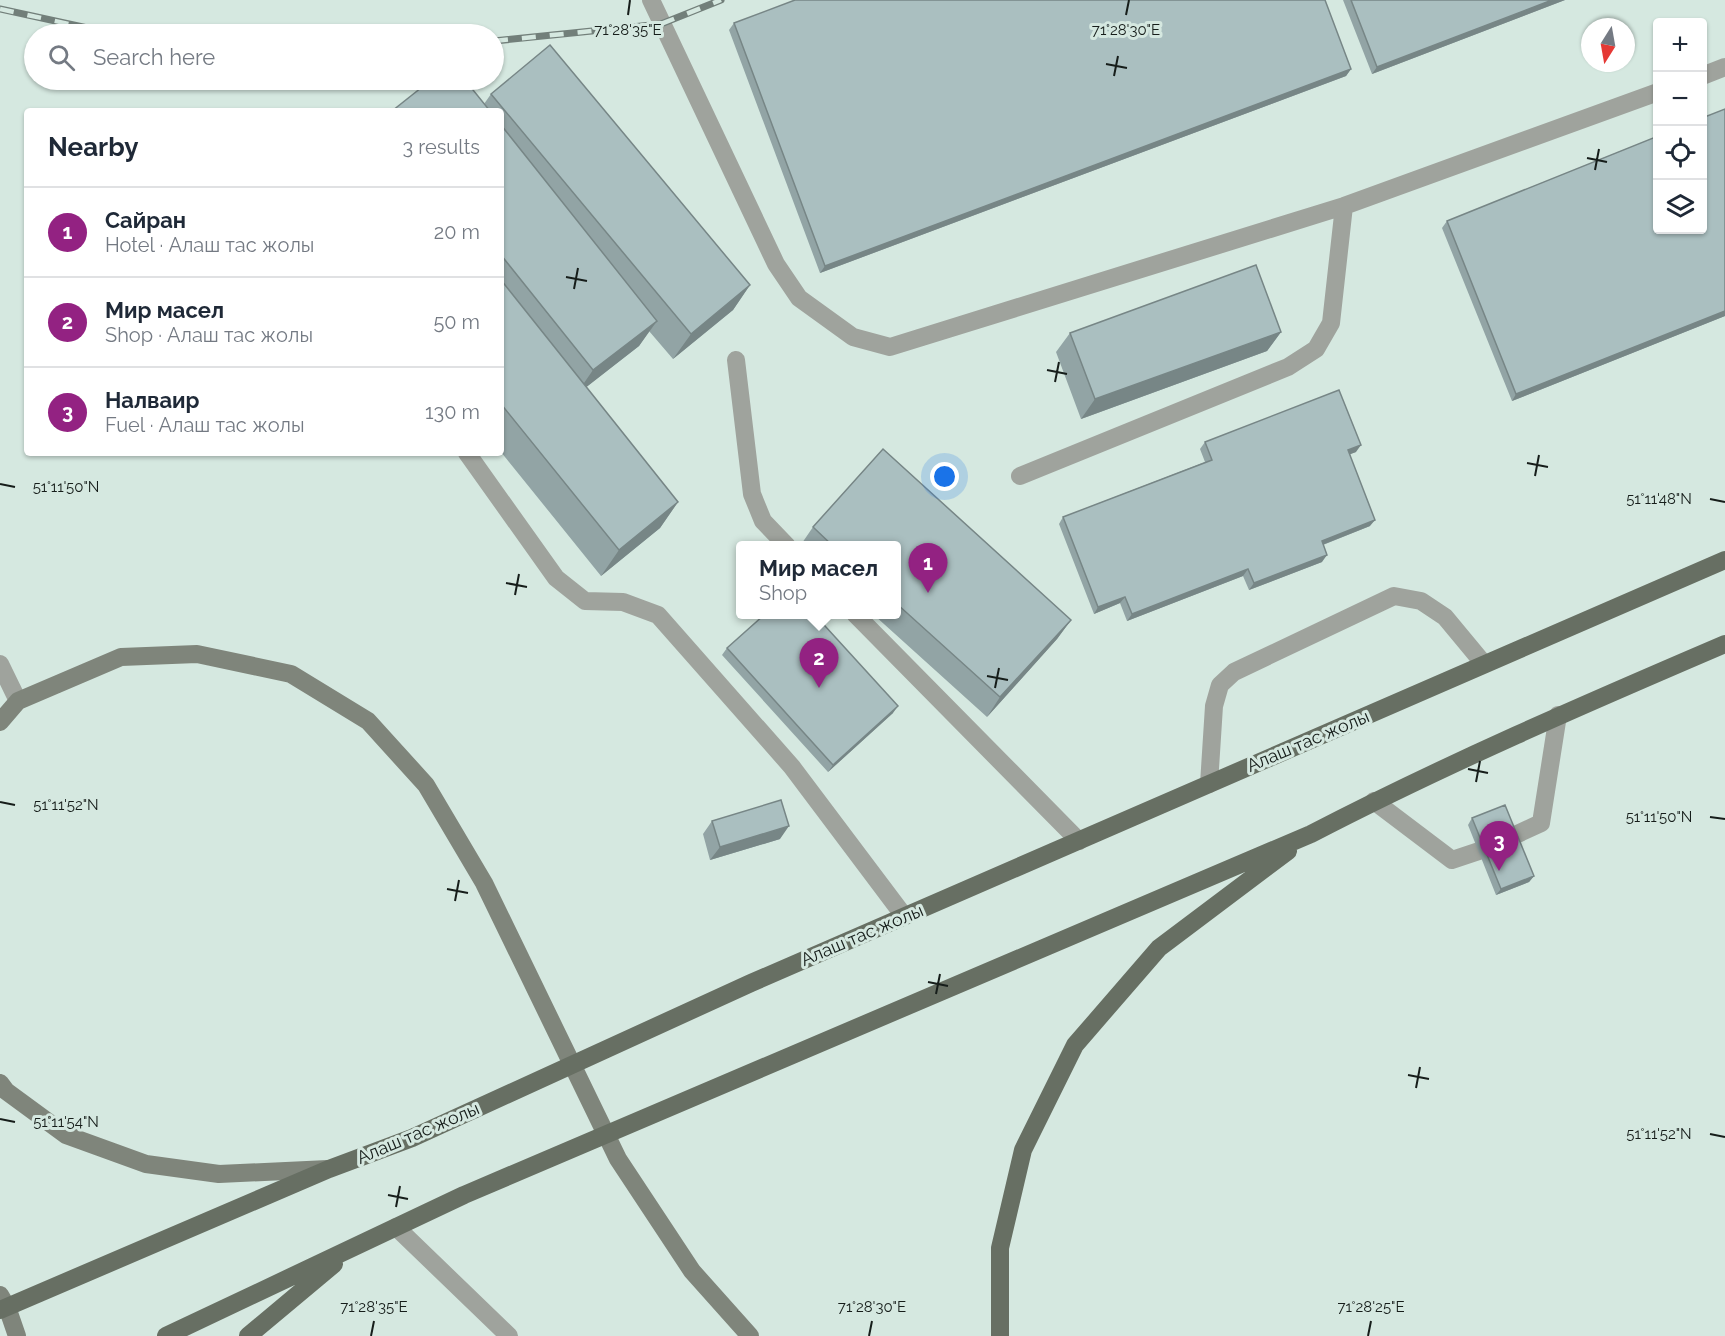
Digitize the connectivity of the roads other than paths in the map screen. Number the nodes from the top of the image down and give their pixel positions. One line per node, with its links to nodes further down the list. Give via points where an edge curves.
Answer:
1 (651, 0): 5 (lane, via 776,264 799,298 853,337 890,347)
2 (1725, 67): 3 (lane)
3 (1707, 73)
4 (1653, 94): 5 (lane)
5 (1344, 206): 8 (lane, via 1331,323 1316,349 1288,367)
6 (736, 360): 9 (lane, via 752,494 763,521)
7 (469, 456): 24 (lane, via 556,578 585,601 623,602 658,615 792,766)
8 (1020, 477)
9 (782, 541)
10 (1725, 560): 14 (main road, Алаш тас жолы)
11 (859, 619): 22 (lane)
12 (1725, 644): 16 (main road)
13 (0, 664): 15 (lane)
14 (1484, 664): 18 (main road, Алаш тас жолы); 18 (lane, via 1445,617 1421,601 1394,596 1234,672 1220,685 1214,706)
15 (18, 701): 17 (main road); 34 (main road, via 121,657 196,654 291,674 368,721 426,785 484,883 618,1159 692,1271)
16 (1558, 716): 19 (main road); 21 (lane, via 1541,823)
17 (0, 722)
18 (1209, 784): 22 (main road, Алаш тас жолы)
19 (1374, 801): 20 (main road); 23 (lane, via 1452,860)
20 (1311, 834): 27 (main road); 35 (main road, via 1159,948 1075,1044 1023,1150 1000,1248)
21 (1511, 837)
22 (1079, 841): 24 (main road, Алаш тас жолы)
23 (1479, 851)
24 (904, 916): 26 (main road, Алаш тас жолы, via 412,1138)
25 (2, 1090): 26 (main road, via 66,1135 146,1164 219,1174)
26 (329, 1169): 29 (main road, Алаш тас жолы)
27 (396, 1227): 28 (main road); 33 (lane)
28 (353, 1248): 31 (main road); 32 (main road)
29 (2, 1304): 30 (main road)
30 (17, 1336)
31 (166, 1336)
32 (248, 1336)
33 (509, 1336)
34 (750, 1336)
35 (1000, 1336)

